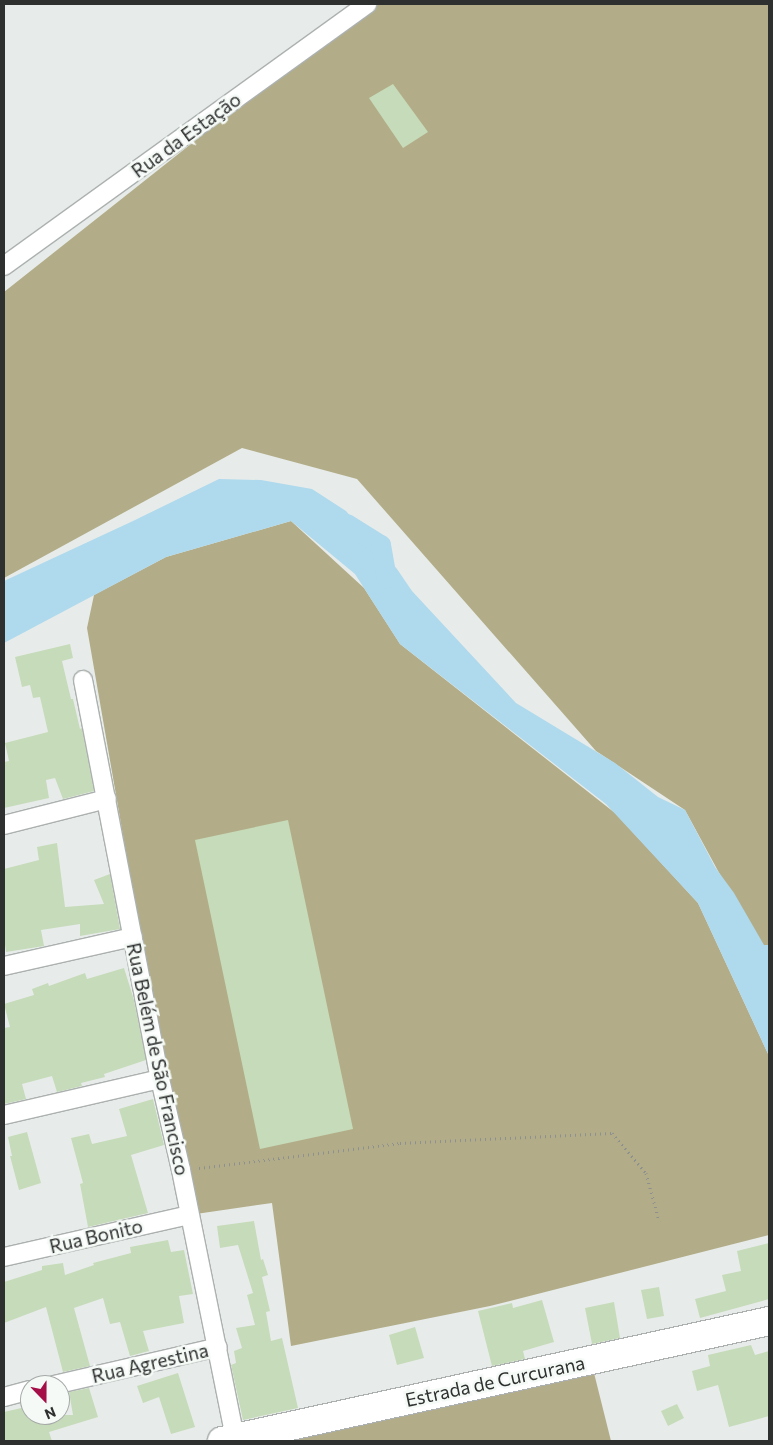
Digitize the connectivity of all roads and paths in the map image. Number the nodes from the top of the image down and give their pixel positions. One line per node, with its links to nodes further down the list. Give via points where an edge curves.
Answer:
1 (367, 4): 2 (street, Rua da Estação)
2 (4, 266)
3 (83, 680): 4 (street, Rua Belém de São Francisco)
4 (107, 799): 5 (street); 6 (street, Rua Belém de São Francisco)
5 (4, 825)
6 (133, 937): 7 (street); 8 (street, Rua Belém de São Francisco)
7 (4, 966)
8 (160, 1079): 9 (street); 10 (street, Rua Belém de São Francisco)
9 (4, 1115)
10 (181, 1170): 11 (street, Rua Belém de São Francisco); 12 (path, via 400,1143 612,1133 646,1173)
11 (189, 1215): 13 (street, Rua Bonito); 15 (street, Rua Belém de São Francisco)
12 (659, 1221)
13 (4, 1257)
14 (769, 1321): 19 (main road, Estrada de Curcurana)
15 (218, 1347): 16 (street, Rua Agrestina); 19 (street, Rua Belém de São Francisco)
16 (70, 1381)
17 (20, 1392): 18 (street)
18 (4, 1396)
19 (228, 1440)

